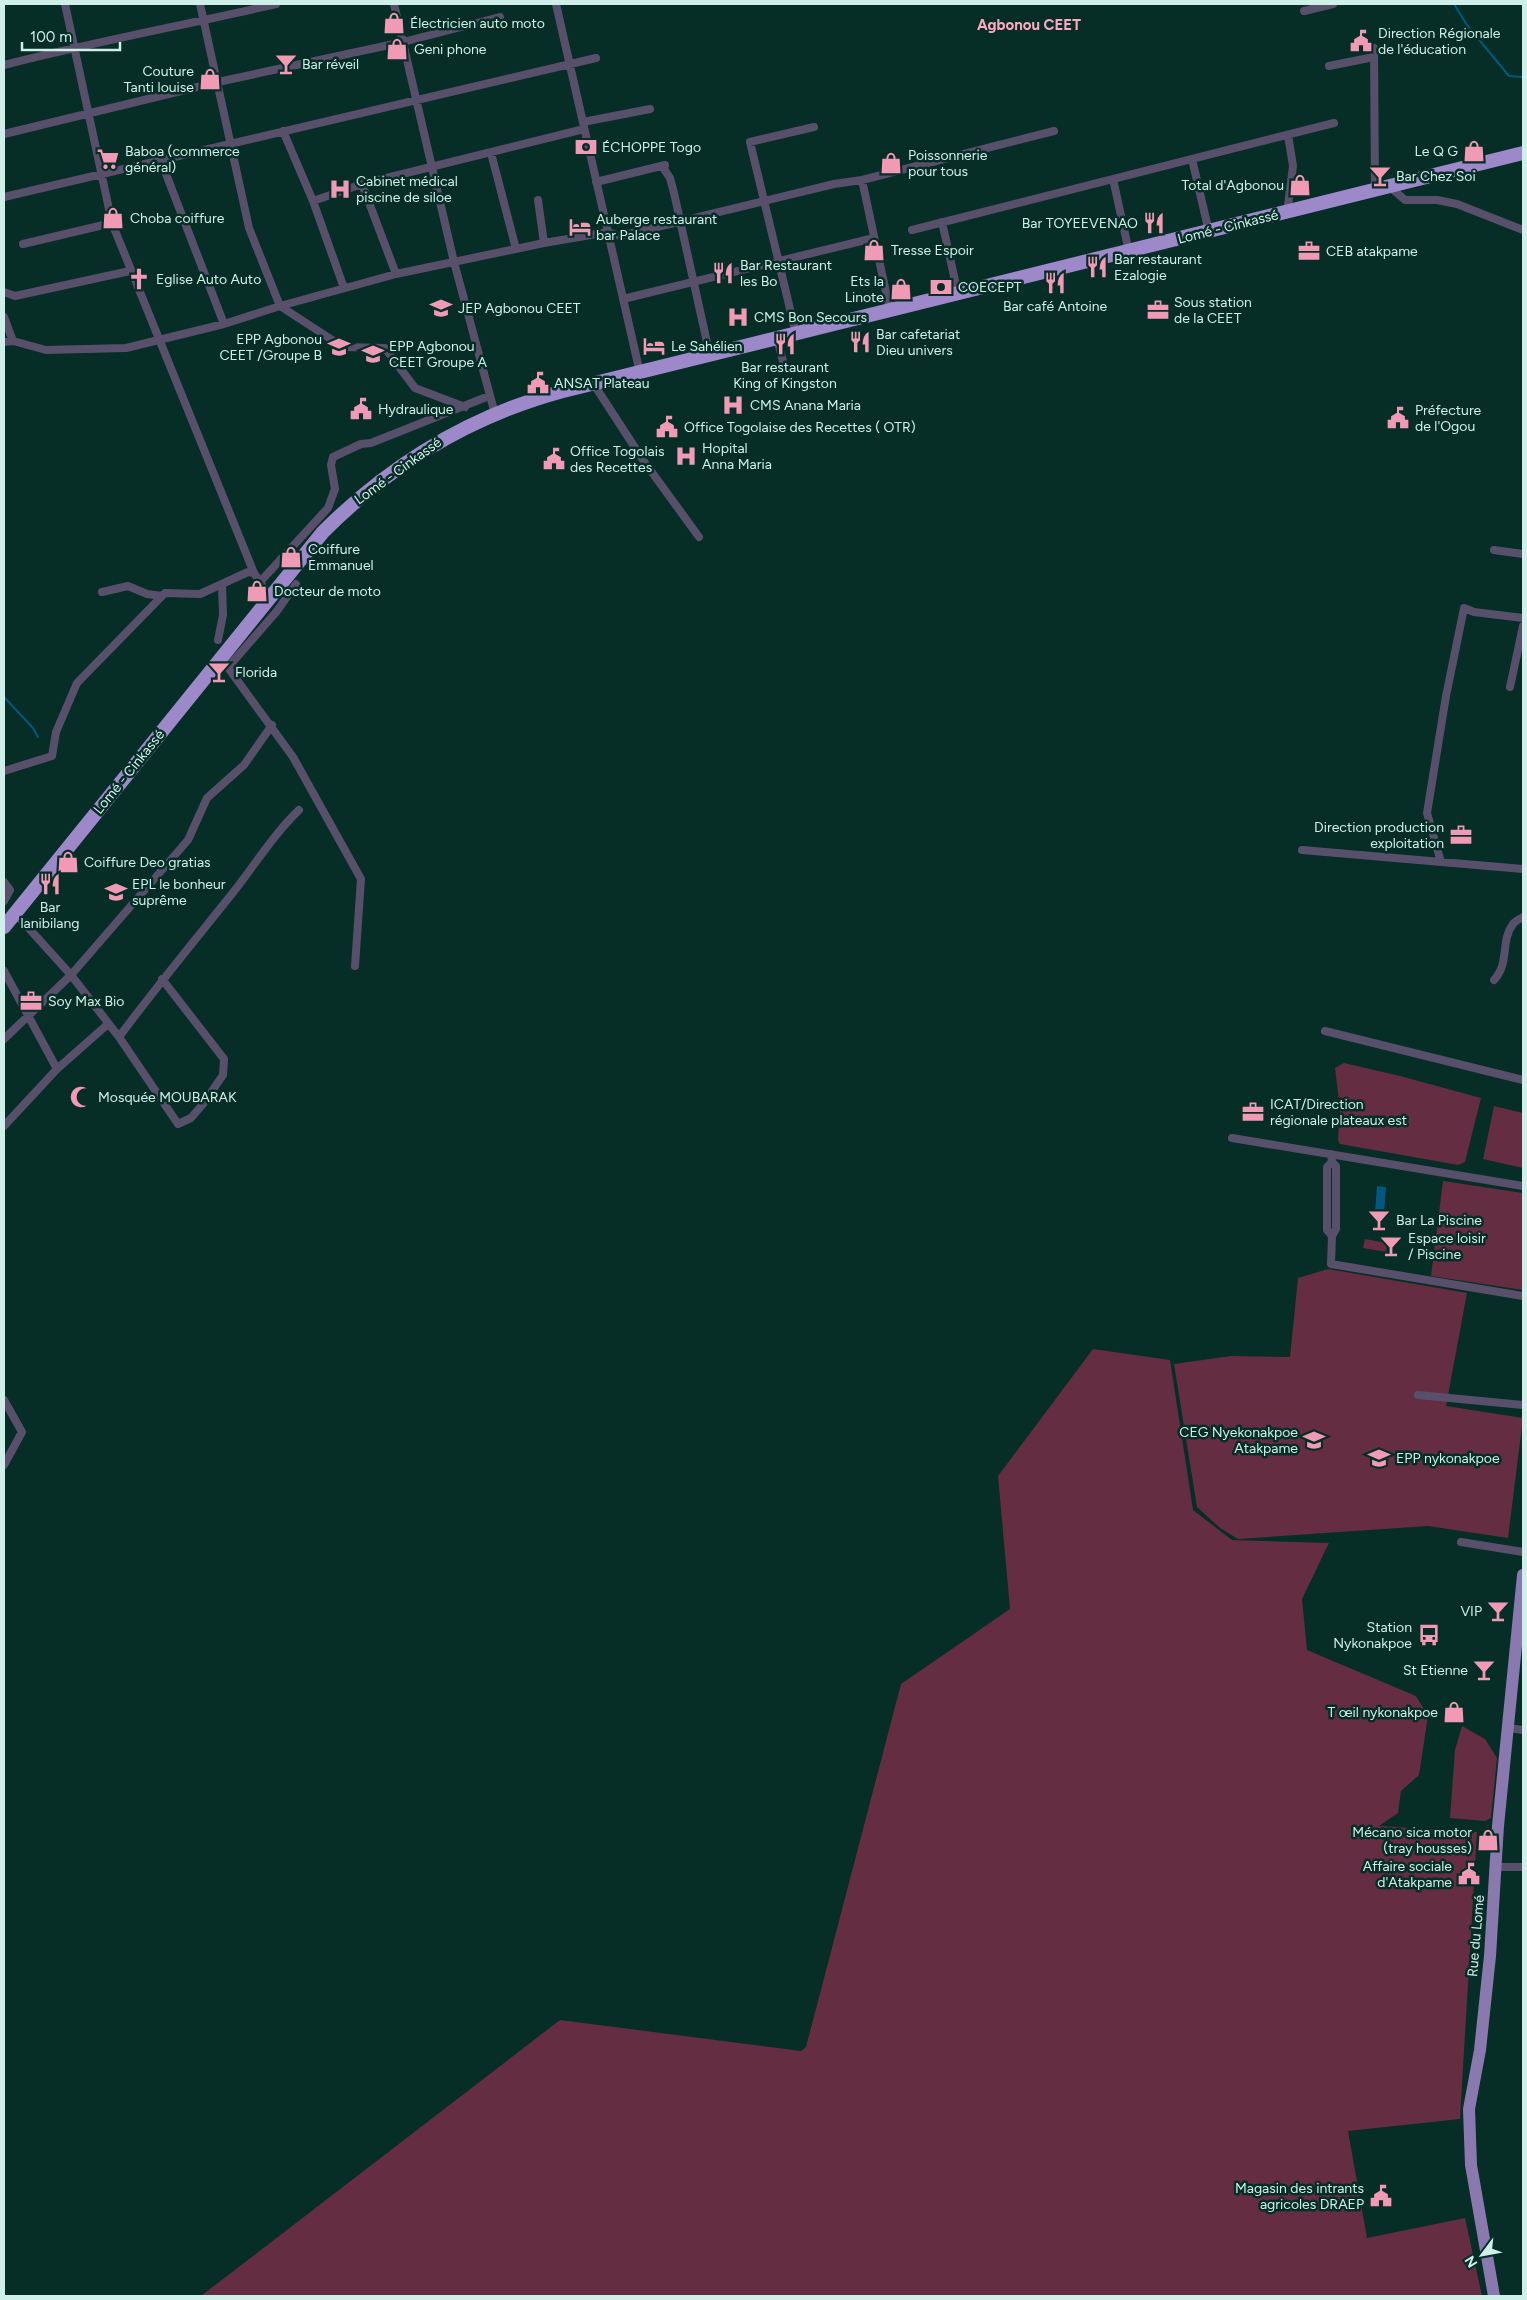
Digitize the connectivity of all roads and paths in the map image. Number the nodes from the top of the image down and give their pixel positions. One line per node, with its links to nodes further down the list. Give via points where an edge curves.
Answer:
1 (64, 4): 11 (street)
2 (200, 4): 9 (street)
3 (276, 4): 9 (street)
4 (394, 4): 10 (street)
5 (556, 4): 15 (street)
6 (1334, 4): 7 (street)
7 (1304, 11)
8 (500, 17): 10 (street)
9 (204, 21): 11 (street); 18 (street)
10 (403, 42): 18 (street); 19 (street)
11 (72, 47): 16 (street); 21 (street)
12 (1374, 48): 13 (street)
13 (1374, 57): 17 (street); 41 (street)
14 (596, 58): 15 (street)
15 (569, 64): 19 (street); 23 (street)
16 (4, 65)
17 (1329, 66)
18 (218, 82): 21 (street); 29 (street)
19 (417, 101): 25 (street); 34 (street)
20 (650, 109): 23 (street)
21 (89, 114): 27 (street); 35 (street)
22 (1334, 123): 28 (street)
23 (584, 126): 30 (street); 38 (street)
24 (814, 127): 45 (street, via 750,142)
25 (283, 131): 29 (street); 44 (street)
26 (1054, 131): 37 (street)
27 (4, 134)
28 (1288, 135): 32 (street); 46 (street, via 1293,166)
29 (230, 144): 33 (street); 68 (street, via 249,228)
30 (491, 153): 34 (street); 57 (street)
31 (1523, 153): 40 (highway, Lomé - Cinkassé)
32 (1192, 159): 36 (street); 53 (street)
33 (160, 160): 35 (street); 71 (street)
34 (431, 167): 39 (street); 60 (street)
35 (100, 174): 42 (street); 49 (street)
36 (1113, 179): 48 (street); 58 (street)
37 (862, 180): 45 (street); 54 (street)
38 (596, 182): 47 (street, via 664,165); 52 (street)
39 (362, 184): 44 (street); 62 (street)
40 (1390, 187): 41 (highway, Lomé - Cinkassé); 51 (street, via 1406,200 1457,204)
41 (1375, 191): 46 (highway, Lomé - Cinkassé)
42 (4, 197)
43 (538, 200): 55 (street)
44 (313, 201): 64 (street)
45 (766, 201): 47 (street); 59 (street)
46 (1287, 213): 53 (highway, Lomé - Cinkassé)
47 (680, 221): 52 (street, via 620,236); 63 (street)
48 (942, 222): 50 (street); 66 (street)
49 (112, 223): 56 (street); 61 (street)
50 (912, 230)
51 (1523, 230)
52 (608, 232): 55 (street); 67 (street)
53 (1209, 232): 58 (highway, Lomé - Cinkassé)
54 (874, 238): 59 (street); 69 (street)
55 (544, 243): 57 (street)
56 (23, 244)
57 (516, 249): 60 (street)
58 (1129, 252): 66 (highway, Lomé - Cinkassé)
59 (780, 260): 63 (street); 72 (street)
60 (454, 262): 62 (street); 81 (street)
61 (130, 271): 65 (street, via 16,296); 75 (street)
62 (396, 274): 64 (street)
63 (693, 282): 67 (street); 77 (street)
64 (344, 288): 68 (street)
65 (4, 292)
66 (958, 294): 69 (highway, Lomé - Cinkassé)
67 (623, 299): 79 (street)
68 (280, 306): 71 (street); 82 (street, via 343,347 385,348 415,388)
69 (890, 311): 72 (highway, Lomé - Cinkassé)
70 (4, 317): 74 (street)
71 (224, 324): 75 (street)
72 (796, 334): 73 (highway, Lomé - Cinkassé)
73 (777, 339): 77 (highway, Lomé - Cinkassé); 78 (street)
74 (13, 340): 75 (street, via 46,350 126,348); 76 (street)
75 (158, 340): 87 (street)
76 (4, 342)
77 (710, 356): 79 (highway, Lomé - Cinkassé)
78 (784, 364)
79 (640, 373): 80 (highway, Lomé - Cinkassé)
80 (593, 384): 83 (highway, Lomé - Cinkassé, via 537,398); 84 (street)
81 (490, 396): 82 (street); 83 (street)
82 (464, 407): 88 (street, via 333,457 330,465 335,489 328,508)
83 (495, 414): 93 (highway, Lomé - Cinkassé, via 447,436 375,485 323,532)
84 (699, 537)
85 (1494, 550): 86 (street)
86 (1523, 554)
87 (254, 573): 88 (street); 89 (street, via 248,572)
88 (259, 583): 93 (street)
89 (222, 584): 92 (street, via 200,594 165,593); 96 (street, via 223,615)
90 (296, 584): 97 (street, via 277,611)
91 (102, 592): 92 (street, via 128,586)
92 (162, 596): 100 (street, via 78,683 56,732 52,756)
93 (270, 597): 97 (highway, Lomé - Cinkassé)
94 (1523, 618): 103 (street, via 1464,608 1427,813)
95 (1523, 626): 98 (street)
96 (218, 640)
97 (225, 662): 99 (street); 107 (highway, Lomé - Cinkassé)
98 (1510, 687)
99 (272, 725): 110 (street, via 360,879); 112 (street, via 244,765 207,798 188,840)
100 (4, 771)
101 (299, 810): 113 (street, via 278,830 249,872)
102 (1302, 850): 103 (street)
103 (1441, 862): 104 (street)
104 (1523, 869)
105 (4, 882): 106 (street, via 10,890)
106 (4, 901)
107 (15, 913): 109 (highway, Lomé - Cinkassé); 112 (street)
108 (1523, 917): 114 (street, via 1513,924 1501,973)
109 (4, 927)
110 (355, 966)
111 (4, 971): 115 (street)
112 (71, 974): 115 (street); 116 (street)
113 (162, 979): 118 (street); 118 (street, via 224,1059 223,1075 204,1104 190,1118 178,1124)
114 (1494, 980)
115 (28, 1014): 119 (street); 120 (street)
116 (108, 1024): 118 (street); 120 (street)
117 (1325, 1031): 121 (street)
118 (118, 1036)
119 (4, 1039)
120 (57, 1069): 122 (street)
121 (1523, 1080)
122 (4, 1126)
123 (1232, 1138): 124 (street)
124 (1332, 1158): 125 (street); 126 (street, via 1328,1167 1327,1230 1332,1236 1331,1264)
125 (1523, 1186)
126 (1523, 1296)
127 (1418, 1395): 129 (street)
128 (4, 1400): 130 (street, via 22,1432)
129 (1523, 1405)
130 (4, 1465)
131 (1460, 1542): 132 (street)
132 (1523, 1552)
133 (1523, 1576): 134 (main road, Rue du Lomé)
134 (1509, 1728): 135 (street); 136 (main road, Rue du Lomé)
135 (1523, 1730)
136 (1496, 1867): 137 (street); 138 (main road, Rue du Lomé, via 1480,2050 1469,2109 1472,2175)
137 (1523, 1867)
138 (1494, 2296)

